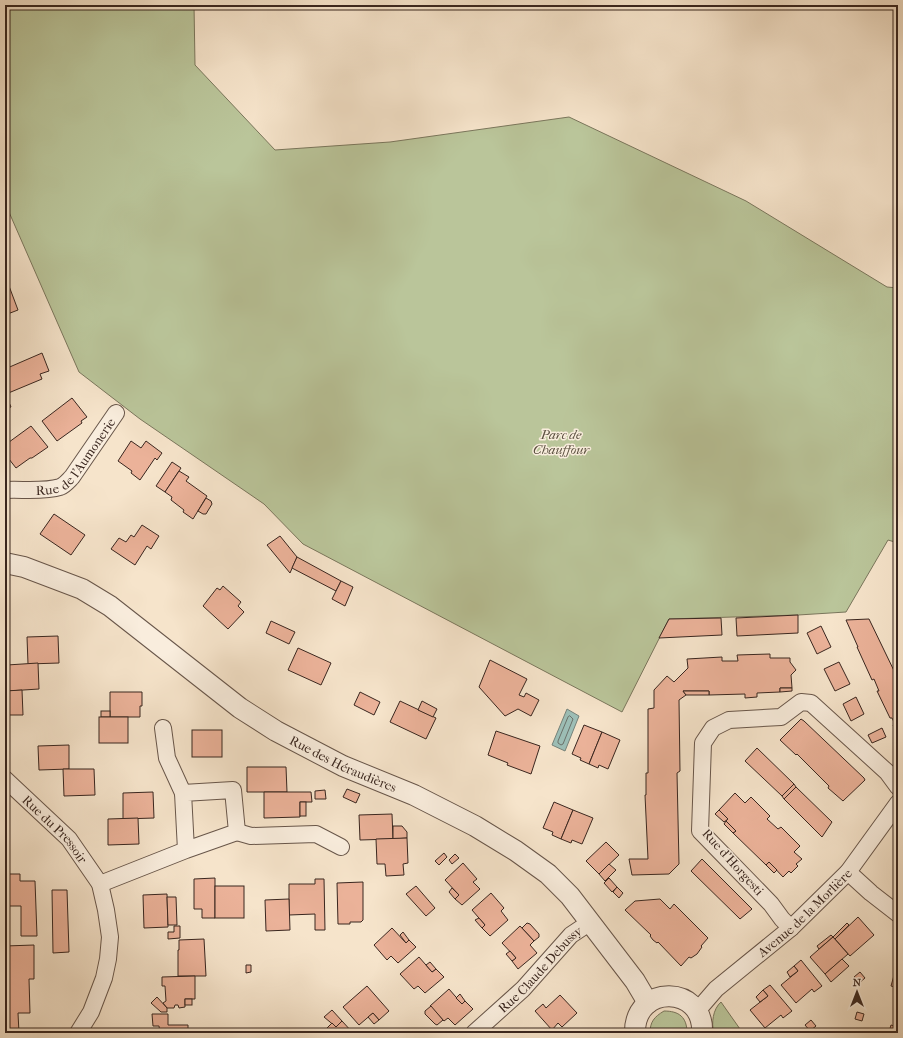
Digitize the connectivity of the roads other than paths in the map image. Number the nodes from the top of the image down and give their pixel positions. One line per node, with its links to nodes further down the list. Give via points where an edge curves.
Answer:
1 (116, 413): 2 (street, Rue de l’Aumonerie, via 66,483 48,489)
2 (5, 490)
3 (5, 563): 15 (street, Rue des Héraudières, via 30,569 82,589 110,606 240,708 276,731 343,766 414,795 475,826 516,851 551,877 570,896)
4 (163, 728): 7 (street, via 167,758)
5 (5, 779): 13 (street, Rue du Pressoir, via 69,839)
6 (898, 787): 16 (street, Rue d'Horgesti, via 887,772 811,703 801,702 781,716 729,720 713,728 703,743 700,830)
7 (183, 793): 9 (street, via 233,790); 11 (street)
8 (898, 803): 12 (street, Avenue de la Morlière)
9 (237, 832): 10 (street, via 251,836 316,834); 11 (street)
10 (341, 847)
11 (186, 850): 13 (street)
12 (848, 872): 14 (street); 16 (street, Avenue de la Morlière)
13 (100, 884): 19 (street, Rue du Pressoir, via 110,937 108,959 91,1012)
14 (898, 914)
15 (589, 923): 17 (street, Rue des Héraudières, via 635,981); 20 (street, Rue Claude Debussy, via 571,935 523,989)
16 (791, 928): 18 (street, Avenue de la Morlière, via 716,989)
17 (648, 1003): 18 (street, via 660,997 674,996 687,1001); 21 (street, via 636,1020)
18 (697, 1011): 22 (street)
19 (78, 1033)
20 (474, 1033)
21 (635, 1033)
22 (702, 1033)

